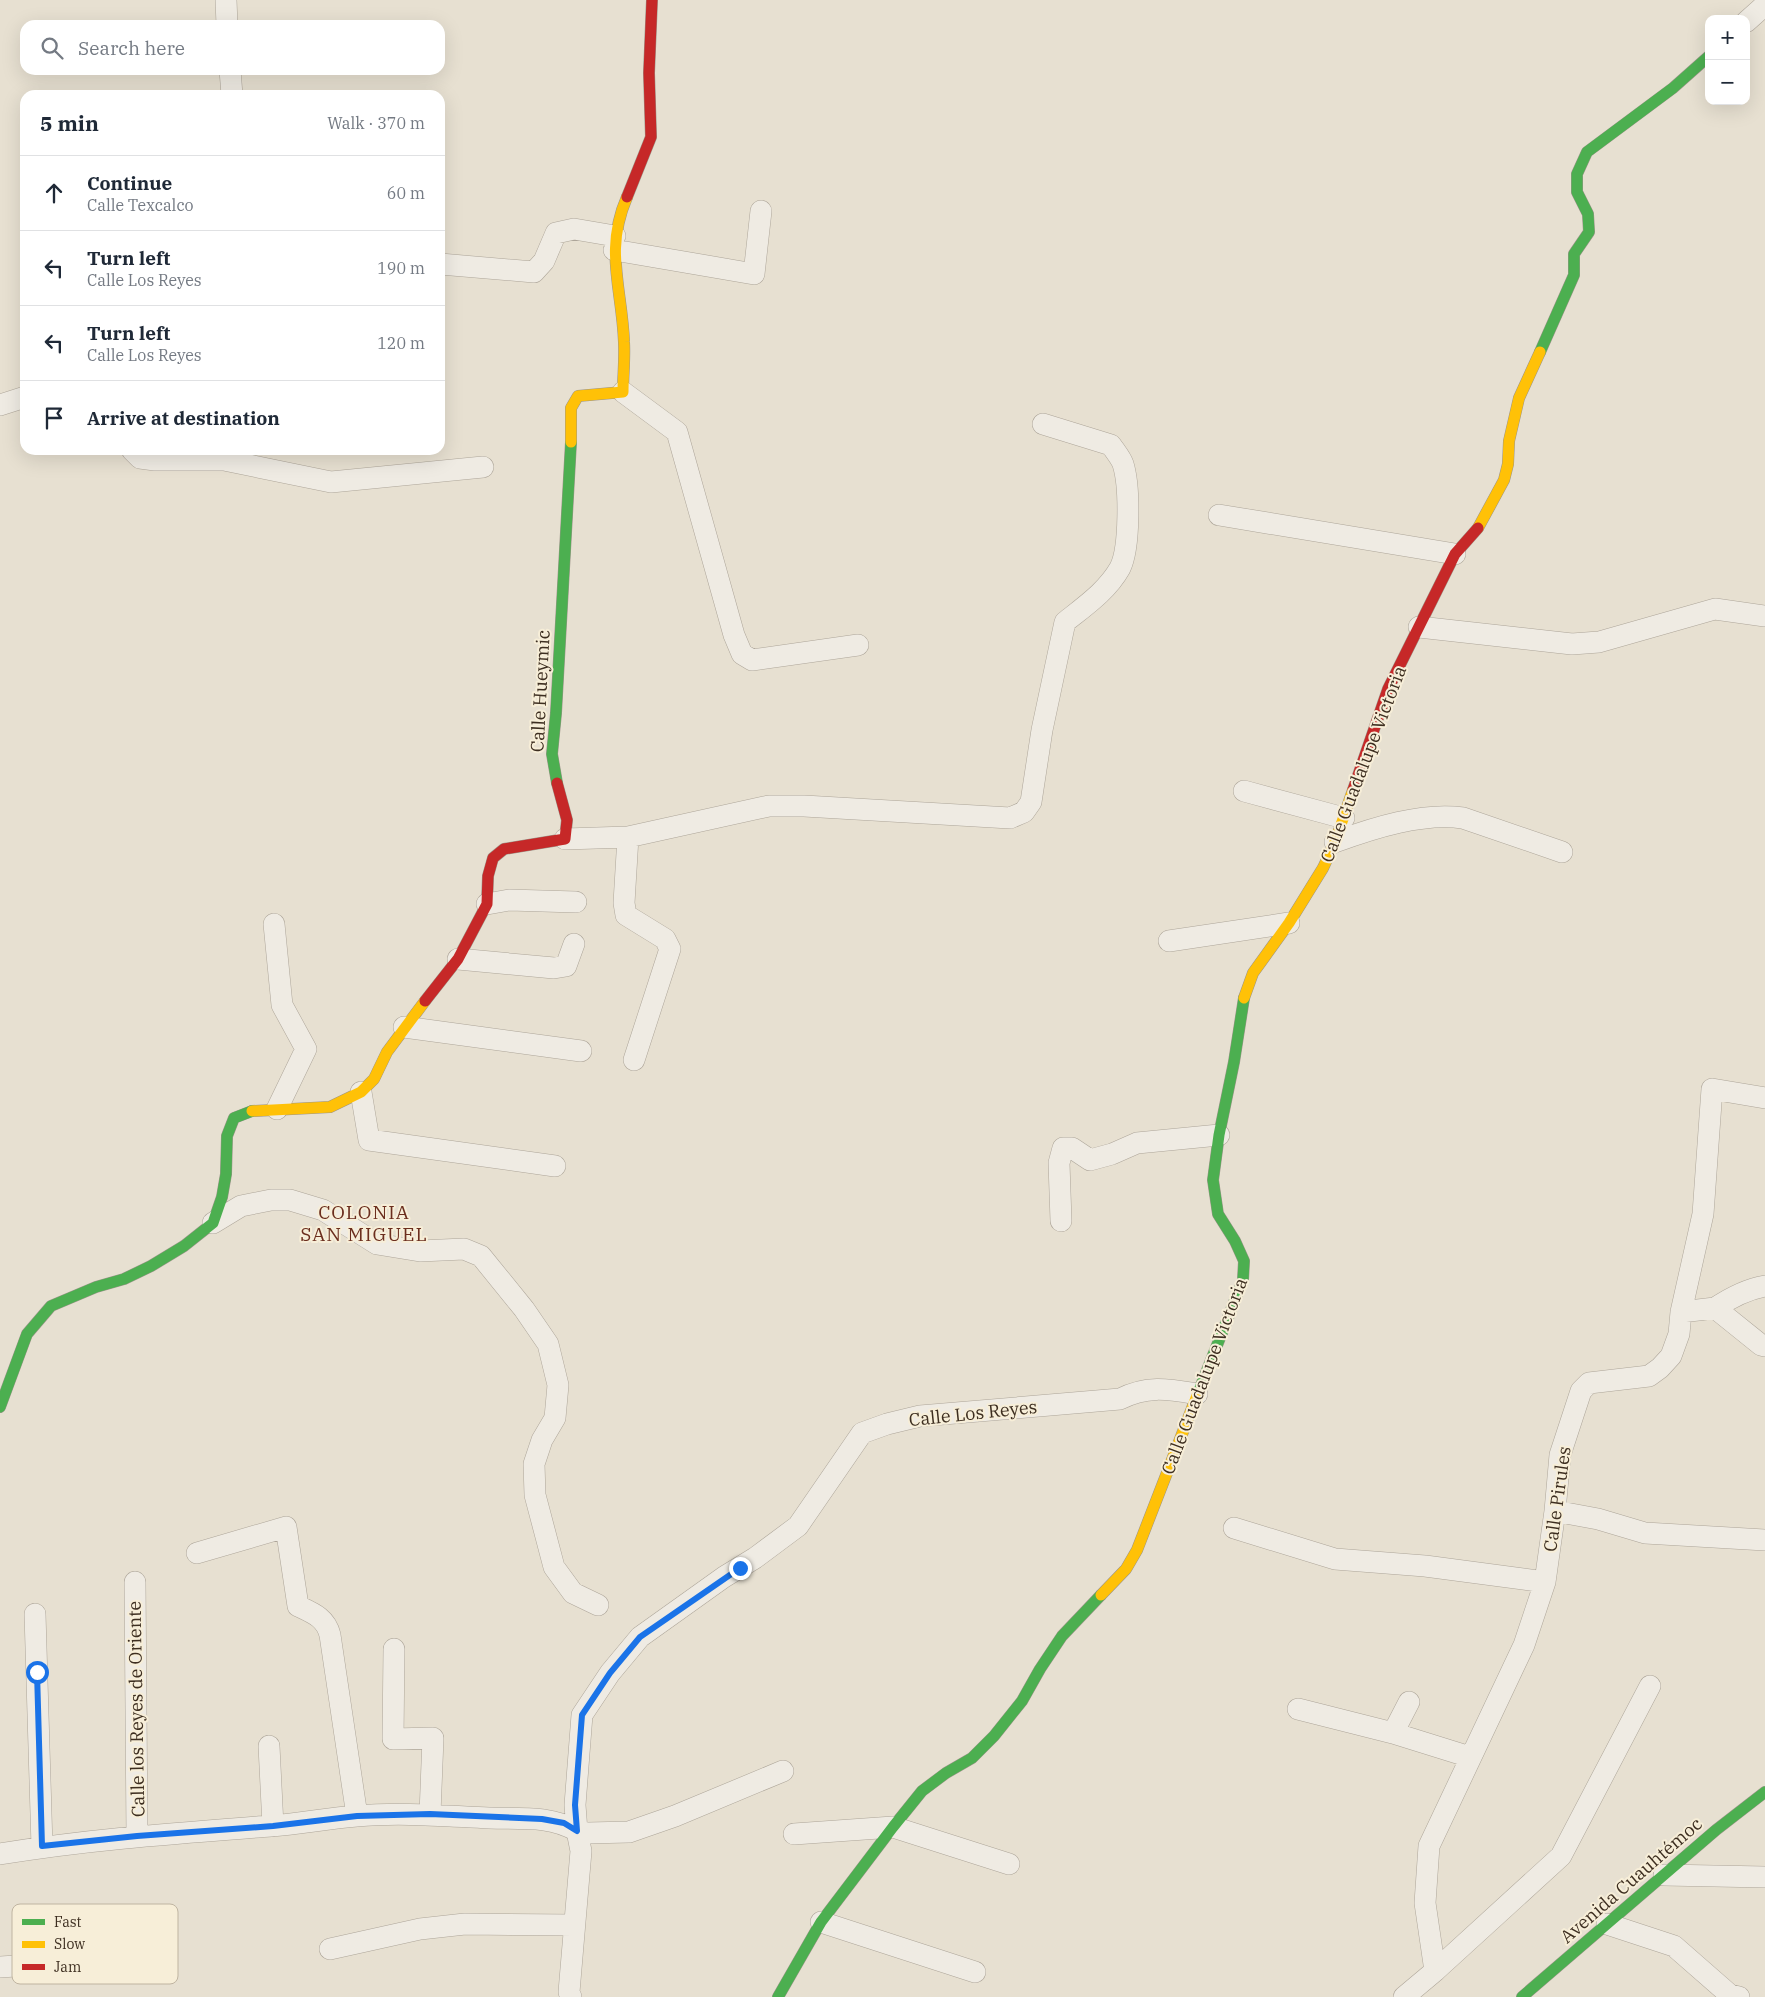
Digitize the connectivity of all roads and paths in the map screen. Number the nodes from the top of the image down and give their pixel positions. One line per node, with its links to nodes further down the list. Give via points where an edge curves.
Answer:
1 (226, 0): 5 (street)
2 (652, 0): 10 (street, via 651,137 620,213)
3 (1765, 5): 4 (street)
4 (1750, 18)
5 (227, 20)
6 (1705, 60): 19 (street, Calle Guadalupe Victoria, via 1674,88 1587,152 1578,174 1577,192 1588,214 1589,232 1574,254 1574,275 1519,398 1504,480 1478,527)
7 (230, 75): 8 (street)
8 (232, 90)
9 (761, 211): 10 (street, via 754,274)
10 (614, 243): 11 (street, via 574,229 556,233 544,261 534,272); 12 (street, via 624,341)
11 (445, 264)
12 (623, 392): 22 (street, via 677,432 742,654 752,660); 26 (street, Calle Hueymic, via 578,396 571,408 568,510 552,754 558,793 567,820)
13 (20, 399): 14 (street)
14 (0, 405)
15 (1043, 424): 25 (street, via 1111,445 1123,463 1129,526 1120,567 1097,597 1064,622 1031,802 1024,812 1010,818 769,806)
16 (137, 455): 17 (street, via 155,460 224,460 331,482)
17 (483, 467)
18 (1219, 515): 19 (street)
19 (1454, 554): 21 (street, Calle Guadalupe Victoria)
20 (1765, 616): 21 (street, via 1715,609 1599,642 1572,644)
21 (1419, 627): 24 (street, Calle Guadalupe Victoria, via 1388,690)
22 (858, 645)
23 (1244, 791): 24 (street)
24 (1344, 818): 27 (street, Calle Guadalupe Victoria)
25 (628, 837): 26 (street); 38 (street, via 626,915 665,939 670,949)
26 (565, 839): 30 (street, via 504,849 493,858 488,876)
27 (1335, 842): 28 (street, via 1419,819 1451,816); 31 (street, Calle Guadalupe Victoria)
28 (1562, 852)
29 (576, 902): 30 (street, via 509,900)
30 (487, 904): 35 (street)
31 (1289, 923): 33 (street); 42 (street, Calle Guadalupe Victoria, via 1253,973 1244,997)
32 (274, 924): 41 (street, via 282,1005 306,1049)
33 (1169, 941)
34 (574, 944): 35 (street, via 566,966 554,968)
35 (458, 959): 36 (street)
36 (404, 1027): 37 (street); 39 (street, via 374,1078)
37 (580, 1051)
38 (634, 1060)
39 (361, 1092): 41 (street, via 330,1107); 43 (street, via 369,1140)
40 (1765, 1098): 48 (street, Calle Pirules, via 1712,1089 1703,1214)
41 (278, 1109): 45 (street, via 247,1112 234,1118 227,1136 222,1197)
42 (1219, 1135): 44 (street, via 1137,1142 1090,1160 1072,1148 1063,1148 1059,1163); 50 (street, Calle Guadalupe Victoria, via 1213,1180 1218,1214 1244,1261 1243,1280)
43 (555, 1166)
44 (1061, 1221)
45 (213, 1223): 51 (street, via 151,1266 51,1306 27,1334); 58 (street, via 241,1206 290,1200 323,1210 377,1244 420,1251 464,1249 481,1256 548,1344 558,1385 555,1418 542,1440 534,1464 535,1495 554,1567 573,1594)
46 (1765, 1286): 47 (street, via 1728,1299)
47 (1715, 1308): 48 (street); 49 (street)
48 (1681, 1312): 52 (street, Calle Pirules, via 1672,1356 1660,1368 1648,1376 1589,1383 1581,1391 1560,1455)
49 (1765, 1346)
50 (1197, 1394): 72 (street, Calle Guadalupe Victoria, via 1141,1542 1126,1569 1062,1636 1022,1700 994,1736 972,1758 922,1790); 73 (street, Calle Los Reyes, via 1163,1388 1132,1392 1120,1399 920,1416 862,1433 798,1526 640,1637 610,1673 582,1715 575,1805)
51 (0, 1407)
52 (1556, 1510): 54 (street, via 1645,1533); 57 (street, Calle Pirules)
53 (1234, 1528): 57 (street, via 1335,1559 1425,1566)
54 (1765, 1540)
55 (196, 1553): 70 (street, via 286,1527 298,1606 317,1615 328,1625)
56 (135, 1582): 75 (street, Calle los Reyes de Oriente)
57 (1545, 1582): 66 (street, Calle Pirules, via 1524,1645)
58 (598, 1605)
59 (35, 1614): 76 (street)
60 (394, 1649): 69 (street, via 393,1739 433,1738)
61 (1650, 1686): 85 (street, via 1561,1856)
62 (1409, 1702): 64 (street)
63 (1298, 1709): 64 (street)
64 (1393, 1733): 66 (street)
65 (269, 1746): 71 (street)
66 (1470, 1757): 85 (street, Calle Pirules, via 1429,1846 1425,1903)
67 (783, 1771): 73 (street, via 629,1832)
68 (1765, 1792): 79 (street, Avenida Cuauhtémoc)
69 (430, 1814): 70 (street); 73 (street, via 542,1819 564,1823)
70 (357, 1816): 71 (street)
71 (273, 1826): 75 (street)
72 (893, 1826): 74 (street); 78 (street); 81 (street, Calle Guadalupe Victoria)
73 (577, 1831): 83 (street, Calle Los Reyes, via 581,1851)
74 (794, 1834)
75 (137, 1836): 76 (street)
76 (42, 1846): 77 (street)
77 (0, 1854)
78 (1009, 1864)
79 (1664, 1874): 80 (street); 82 (street, Avenida Cuauhtémoc)
80 (1765, 1877)
81 (821, 1922): 86 (street); 88 (street, Calle Guadalupe Victoria)
82 (1607, 1924): 90 (street, Avenida Cuauhtémoc); 91 (street, via 1674,1946 1730,1996)
83 (574, 1925): 84 (street, via 465,1924); 87 (street, Calle Los Reyes)
84 (330, 1949)
85 (1435, 1971): 89 (street)
86 (975, 1972)
87 (571, 1997)
88 (778, 1997)
89 (1404, 1997)
90 (1522, 1997)
91 (1739, 1997)

